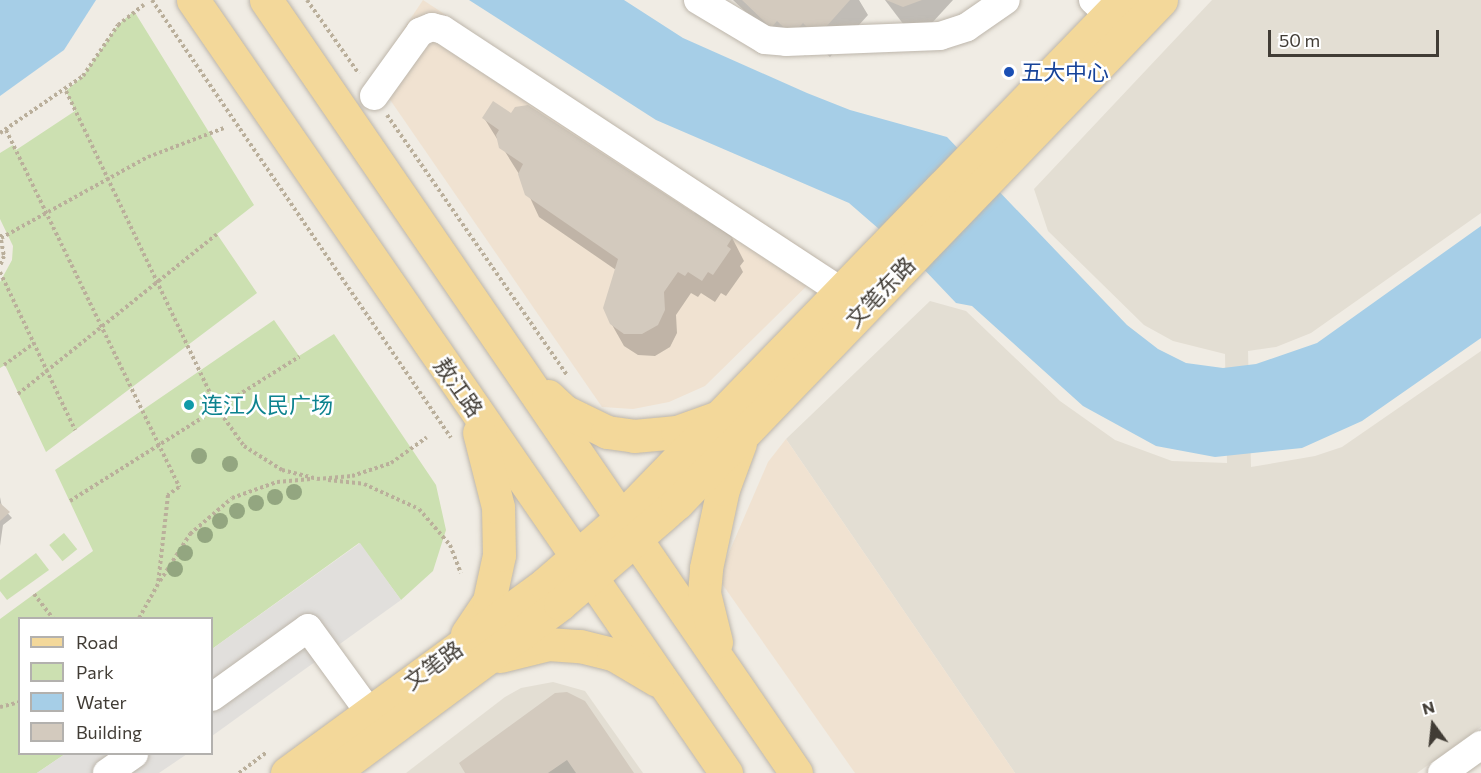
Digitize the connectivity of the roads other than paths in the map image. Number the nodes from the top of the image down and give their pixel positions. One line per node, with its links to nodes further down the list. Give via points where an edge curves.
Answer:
1 (193, 0): 12 (main road, 敖江路)
2 (266, 0): 11 (main road)
3 (698, 0): 4 (street, via 765,40 786,42 940,36 967,27)
4 (1006, 0)
5 (1161, 0): 8 (main road, 文笔东路)
6 (1108, 5): 8 (main road, 文笔东路)
7 (374, 96): 10 (street, via 420,32 432,27 443,30)
8 (982, 166): 9 (main road, 文笔东路)
9 (899, 253): 10 (main road, 文笔东路); 13 (main road, 文笔东路)
10 (842, 292): 13 (main road, 文笔东路)
11 (506, 348): 13 (main road, via 564,411 607,432 634,436); 14 (main road)
12 (454, 379): 15 (main road, 敖江路); 16 (main road, via 476,423 490,464 498,507 499,555 489,602)
13 (734, 424): 14 (main road, 文笔东路); 17 (main road, via 706,568 709,623)
14 (629, 527): 15 (main road, 文笔东路); 17 (main road)
15 (584, 567): 16 (main road, 文笔路); 19 (main road, 敖江路)
16 (467, 655): 19 (main road, via 548,644 580,646 613,654 650,673); 20 (main road, 文笔路); 25 (main road, 文笔路)
17 (725, 669): 27 (main road)
18 (213, 697): 20 (street, via 308,628)
19 (675, 698): 26 (main road, 敖江路)
20 (369, 712): 24 (main road, 文笔路)
21 (1481, 745): 28 (street)
22 (131, 755): 23 (street)
23 (107, 773)
24 (287, 773)
25 (332, 773)
26 (726, 773)
27 (796, 773)
28 (1442, 773)

